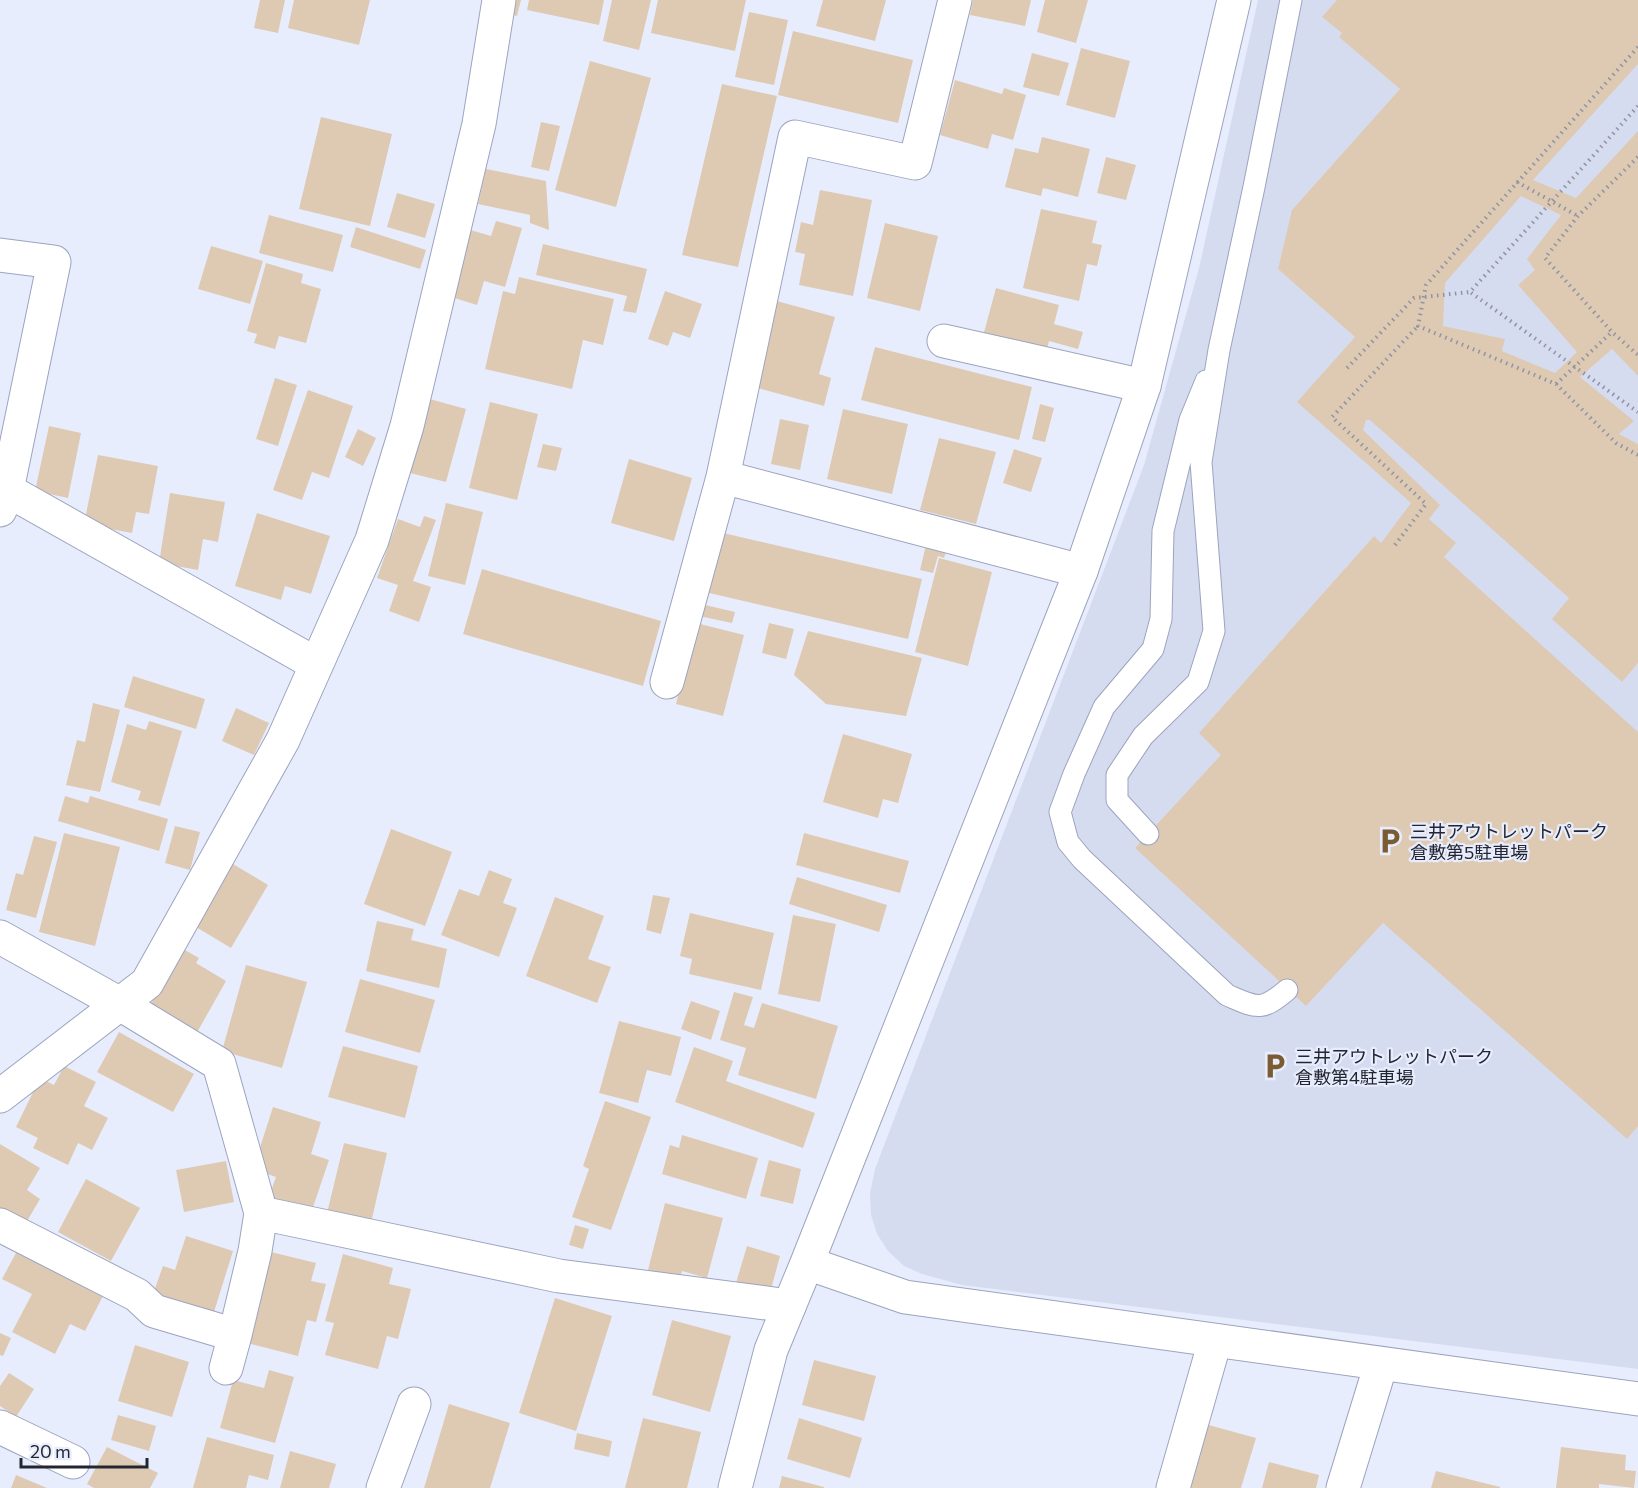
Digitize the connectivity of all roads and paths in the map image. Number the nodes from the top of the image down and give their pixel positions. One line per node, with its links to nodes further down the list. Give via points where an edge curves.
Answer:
1 (499, 0): 26 (street, via 479,124 407,426 372,540)
2 (955, 0): 22 (street, via 915,163 795,137)
3 (1234, 0): 19 (street)
4 (1291, 0): 15 (lane)
5 (1638, 47): 8 (path, bridge)
6 (1638, 106): 11 (path)
7 (1638, 157): 9 (path)
8 (1517, 183): 9 (path, bridge); 12 (path, bridge, via 1426,285)
9 (1578, 216): 13 (path, via 1545,258)
10 (0, 255): 23 (street, via 54,262)
11 (1470, 292): 17 (path, via 1414,298); 20 (path)
12 (1418, 326): 18 (path, bridge); 24 (path, via 1332,417 1426,504)
13 (1612, 332): 16 (path); 18 (path, bridge)
14 (944, 341): 19 (street)
15 (1219, 350): 28 (lane, via 1202,462 1214,631 1198,682 1143,736 1117,775 1117,800); 30 (lane, via 1190,420 1163,531 1161,619 1153,649 1104,706 1060,812 1068,842 1082,859 1227,995 1250,1005 1269,1005)
16 (1638, 355)
17 (1347, 368)
18 (1556, 384): 21 (path, bridge, via 1616,443)
19 (1144, 386): 25 (street)
20 (1638, 412)
21 (1638, 455)
22 (723, 477): 25 (street); 27 (street)
23 (3, 500): 26 (street)
24 (1395, 545)
25 (1081, 571): 35 (street)
26 (316, 664): 31 (street, via 283,740 147,983)
27 (667, 682)
28 (1148, 834)
29 (0, 937): 31 (street)
30 (1287, 990)
31 (120, 1004): 32 (street); 33 (street, via 219,1064)
32 (0, 1096)
33 (261, 1213): 36 (street, via 560,1276); 37 (street)
34 (0, 1225): 37 (street, via 136,1296 153,1311)
35 (807, 1263): 36 (street); 38 (street, via 905,1297)
36 (789, 1306): 46 (street, via 771,1350)
37 (234, 1335): 40 (street)
38 (1215, 1341): 39 (street); 47 (street)
39 (1381, 1364): 41 (street); 48 (street)
40 (226, 1368)
41 (1638, 1399)
42 (414, 1404): 45 (street)
43 (0, 1427): 44 (street)
44 (73, 1462)
45 (383, 1488)
46 (735, 1488)
47 (1173, 1488)
48 (1343, 1488)

